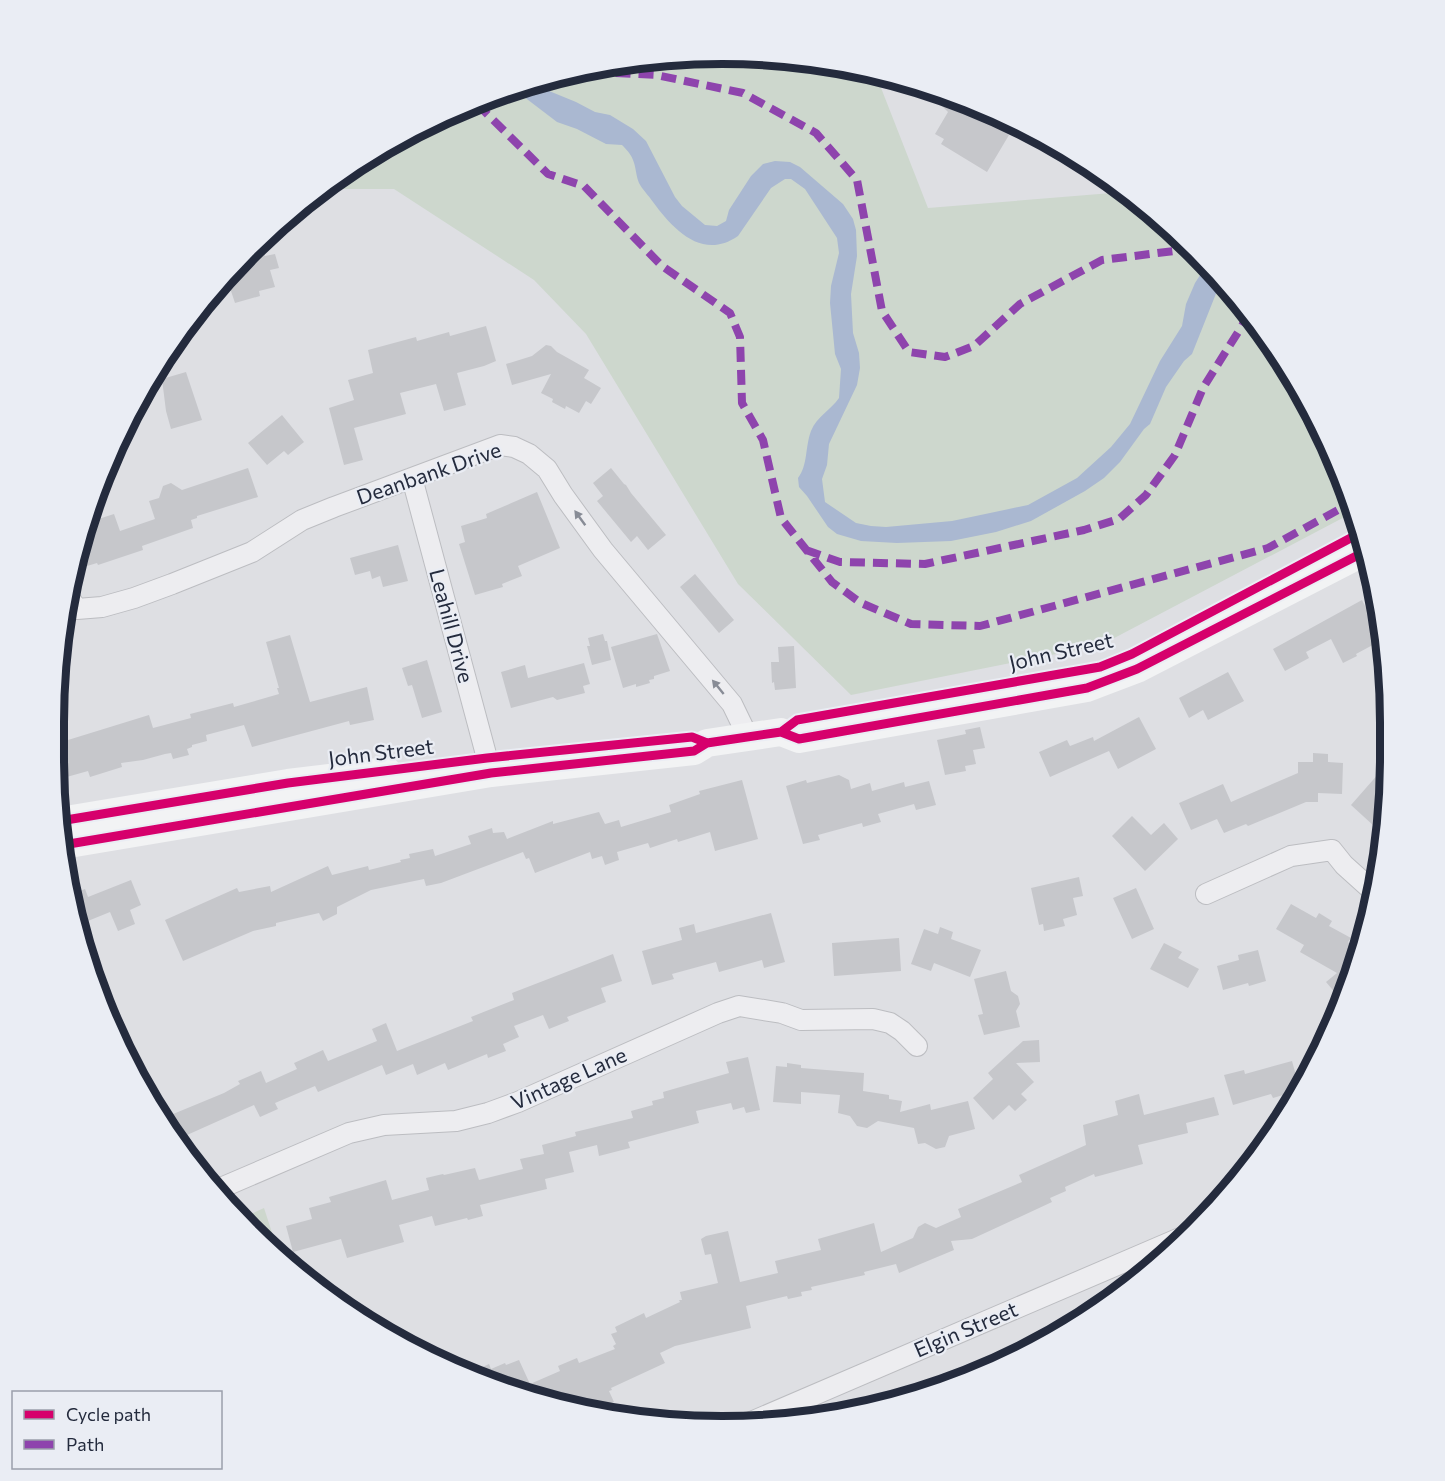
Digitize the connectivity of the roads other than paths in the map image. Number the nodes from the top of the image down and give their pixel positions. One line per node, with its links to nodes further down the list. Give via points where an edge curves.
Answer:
1 (412, 478): 4 (street, Deanbank Drive, via 302,520 252,552 134,598 102,607); 6 (street, Deanbank Drive, one-way to 1, via 732,704 603,550 547,469 529,454 500,445); 7 (street, Leahill Drive)
2 (1353, 537): 5 (main road, John Street, via 1132,654 1100,667 797,720)
3 (1358, 554): 5 (main road, John Street, via 1137,669 1087,688 799,739)
4 (75, 606)
5 (781, 732): 6 (main road, John Street)
6 (748, 736): 7 (main road, John Street, via 707,743 694,752)
7 (489, 766): 8 (main road, John Street, via 288,783); 9 (main road, John Street)
8 (68, 820)
9 (70, 844)
10 (1368, 887): 11 (street, via 1332,850 1291,856)
11 (1206, 894)
12 (917, 1046): 13 (street, Vintage Lane, via 890,1023 873,1019 801,1020 739,1006 488,1113 456,1121 384,1125 349,1133)
13 (224, 1187)
14 (1166, 1244): 15 (street, Elgin Street)
15 (768, 1415)

